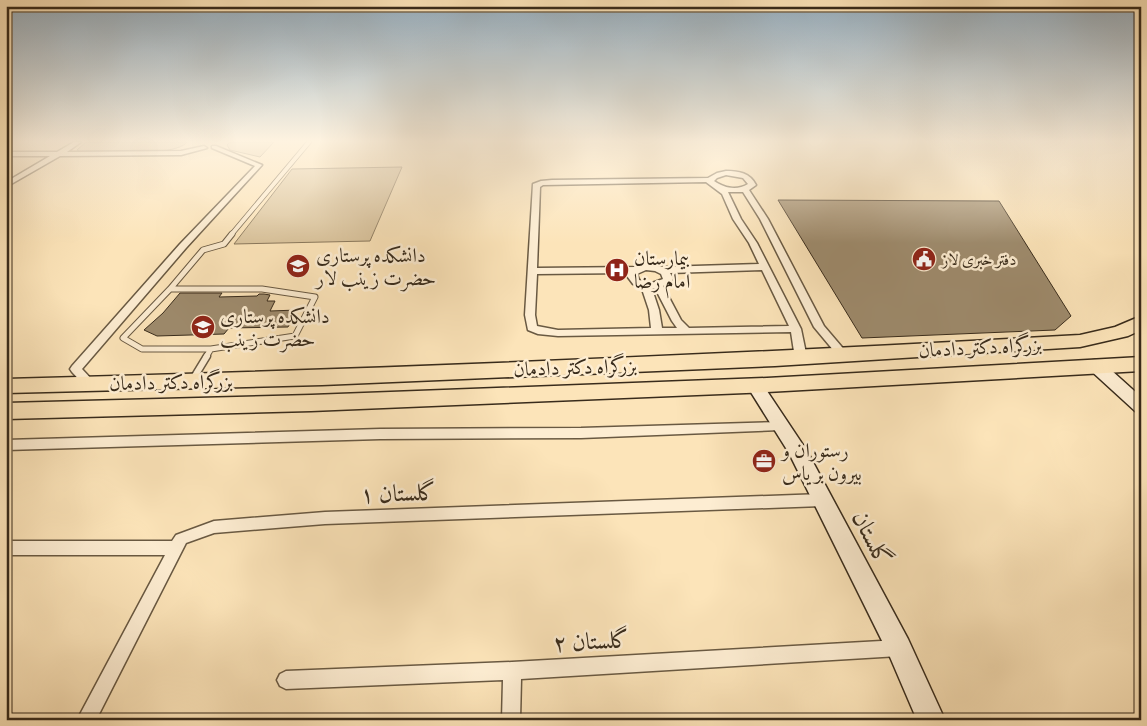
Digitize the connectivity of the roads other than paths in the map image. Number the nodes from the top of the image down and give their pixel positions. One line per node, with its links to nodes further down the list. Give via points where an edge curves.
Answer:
1 (21, 176): 7 (street)
2 (249, 176): 28 (street, via 76,369)
3 (281, 176): 16 (lane, via 224,244 203,250)
4 (717, 176): 6 (street)
5 (742, 176): 9 (street, via 752,182)
6 (710, 180): 8 (street); 13 (street, via 541,183 536,186)
7 (6, 185)
8 (718, 187): 9 (street); 10 (street)
9 (745, 189): 22 (street, via 820,327)
10 (765, 267): 12 (street); 18 (street)
11 (636, 270): 12 (street, via 645,267); 13 (street); 15 (street, via 633,279)
12 (661, 270): 14 (street, via 668,278)
13 (532, 271): 19 (street, via 530,315 532,328 538,331)
14 (658, 285): 15 (street); 20 (street, via 673,315)
15 (646, 286): 19 (street)
16 (170, 288): 21 (lane, via 122,338 142,349); 21 (lane, via 267,289 315,296 295,336)
17 (1141, 322): 22 (highway, بزرگراه دکتر دادمان, via 1121,332 1080,341)
18 (796, 329): 20 (street); 23 (street)
19 (658, 330): 20 (street)
20 (685, 330)
21 (211, 349): 27 (lane)
22 (843, 355): 23 (highway, بزرگراه دکتر دادمان)
23 (801, 358): 26 (highway, بزرگراه دکتر دادمان)
24 (1141, 364): 25 (highway, بزرگراه دکتر دادمان)
25 (1095, 366): 30 (highway, بزرگراه دکتر دادمان); 32 (street)
26 (322, 378): 27 (highway, بزرگراه دکتر دادمان); 31 (highway)
27 (192, 381): 28 (highway, بزرگراه دکتر دادمان)
28 (90, 384): 29 (highway, بزرگراه دکتر دادمان)
29 (6, 386)
30 (755, 386): 31 (highway, بزرگراه دکتر دادمان); 34 (street, گلستان)
31 (311, 403): 33 (highway, بزرگراه دکتر دادمان)
32 (1141, 407)
33 (6, 411)
34 (780, 426): 35 (street); 36 (street, گلستان)
35 (6, 445)
36 (822, 500): 38 (street, گلستان ۱, via 266,522 214,527 181,539); 39 (street, گلستان)
37 (6, 548): 38 (street)
38 (176, 548): 42 (street, گلستان ۱)
39 (898, 648): 40 (street, گلستان ۲); 44 (street, گلستان)
40 (512, 671): 41 (street, گلستان ۲); 43 (street)
41 (286, 680)
42 (86, 720)
43 (511, 720)
44 (931, 720)

